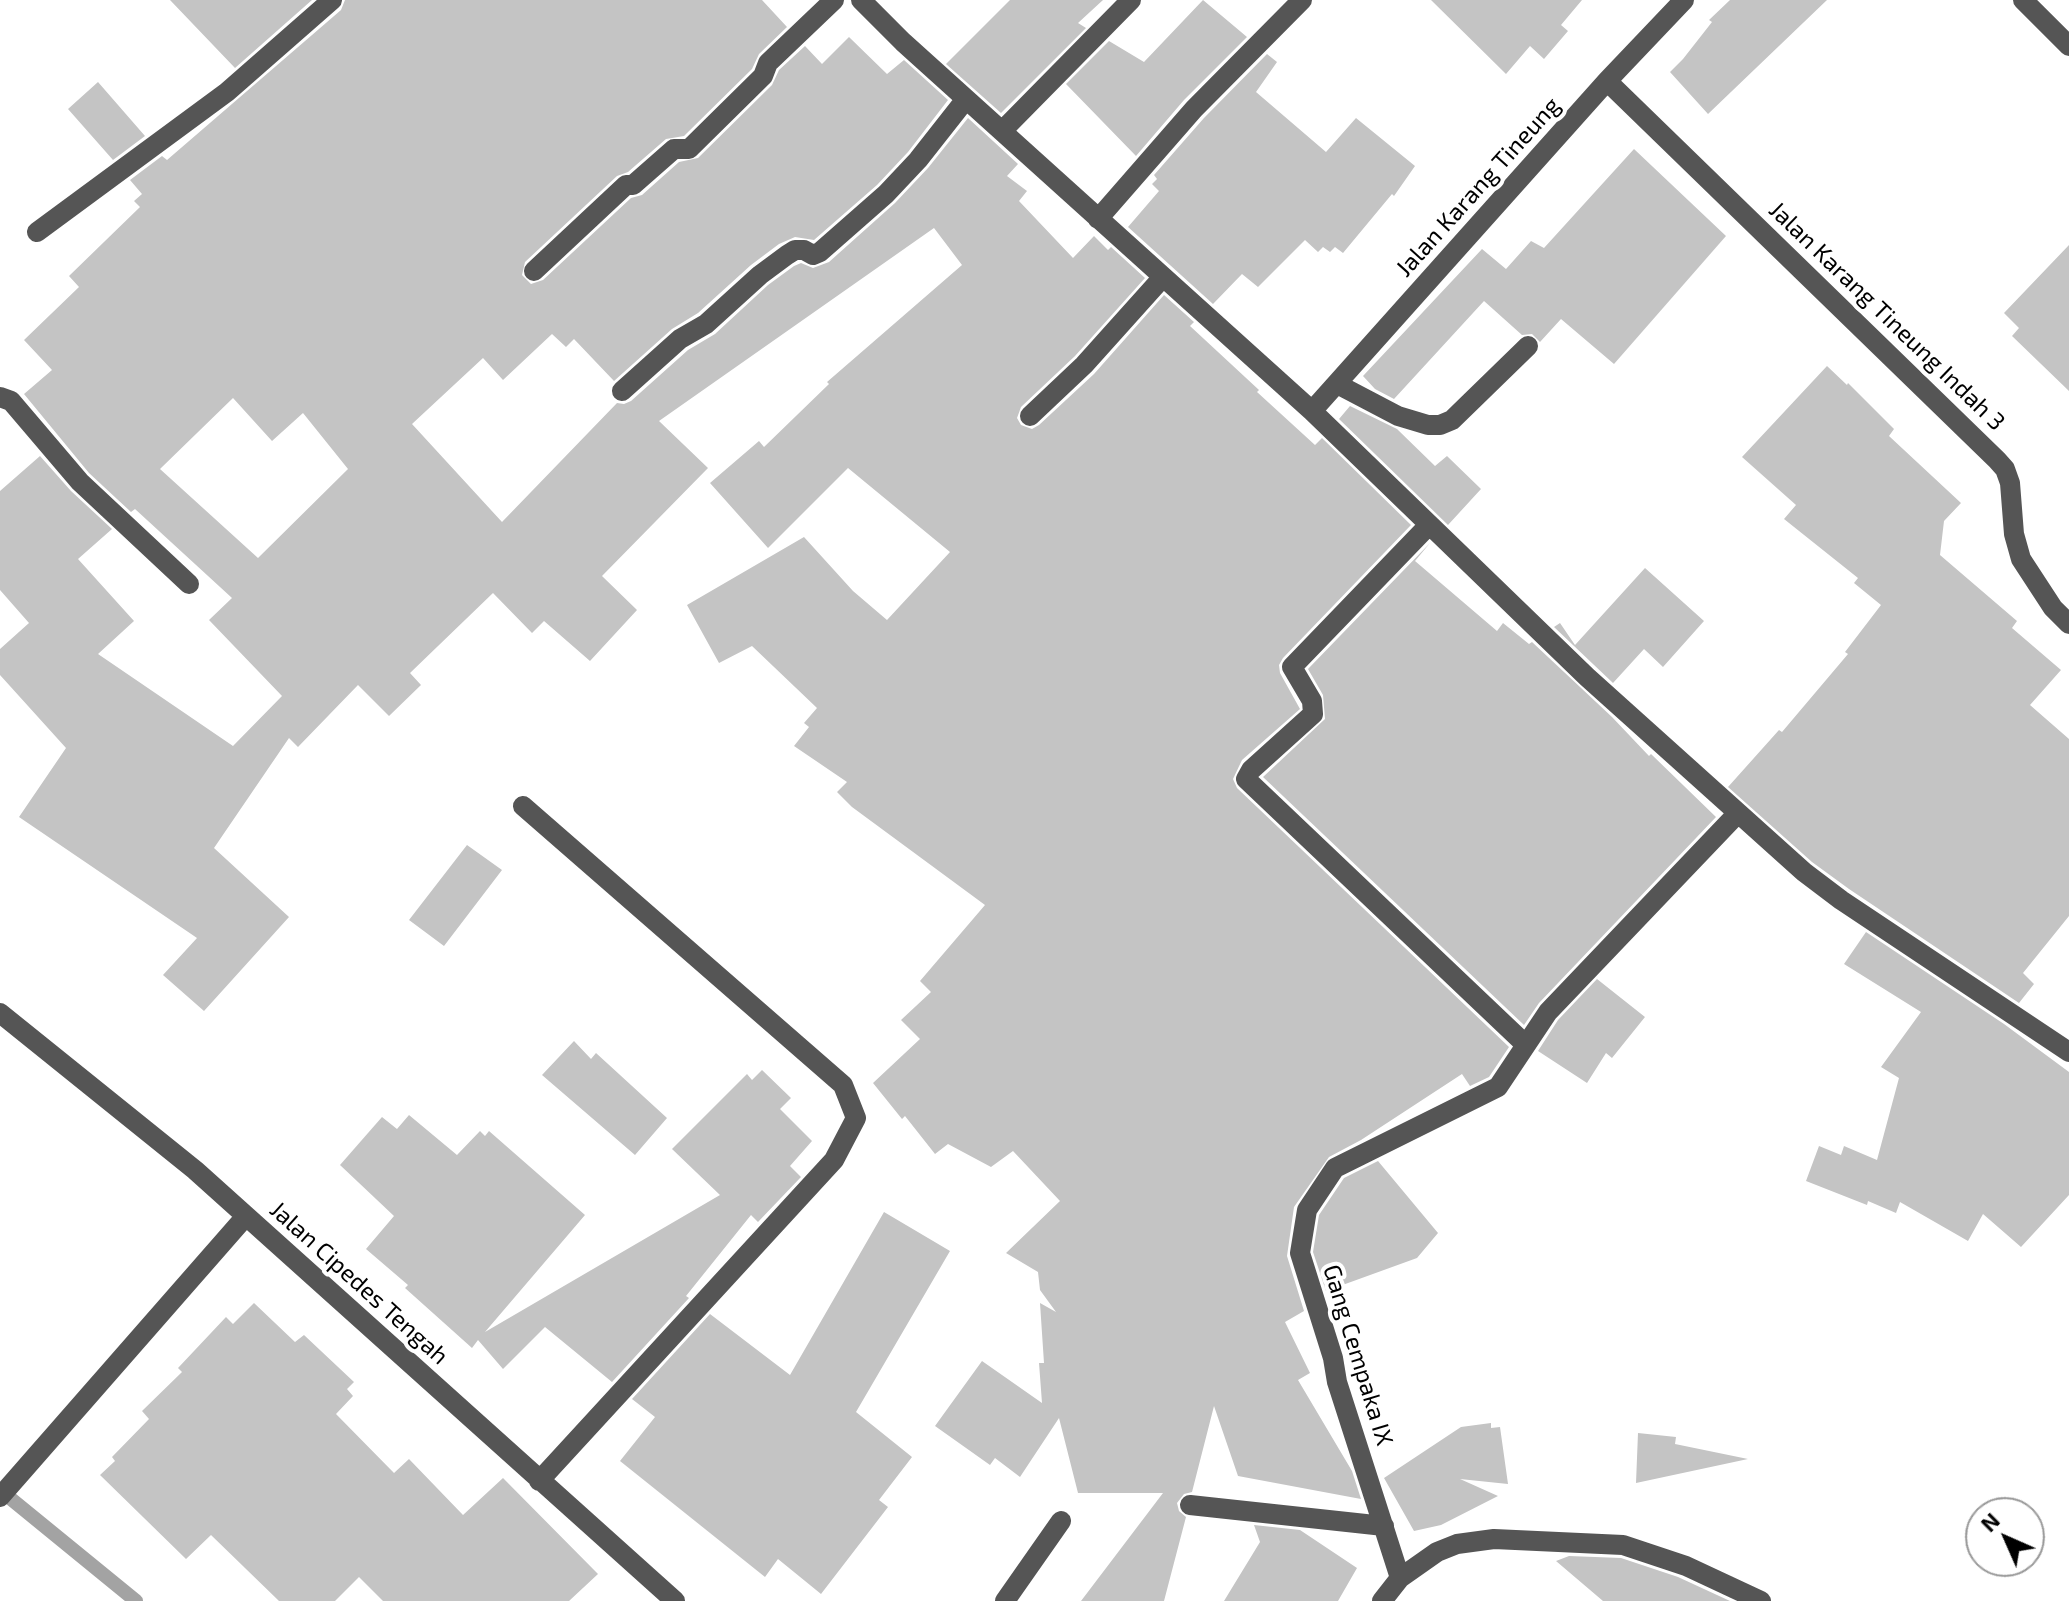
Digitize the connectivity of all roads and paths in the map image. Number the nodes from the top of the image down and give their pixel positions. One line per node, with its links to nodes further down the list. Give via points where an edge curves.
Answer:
1 (332, 0): 13 (street, via 227,92)
2 (834, 0): 14 (street, via 689,149 674,149 633,185 626,185)
3 (861, 0): 10 (street)
4 (1131, 0): 11 (street)
5 (1302, 0): 12 (street, via 1185,118)
6 (1684, 0): 9 (street, Jalan Karang Tineung)
7 (2023, 0): 8 (street)
8 (2069, 46)
9 (1607, 81): 17 (street, Jalan Karang Tineung); 24 (street, Jalan Karang Tineung Indah 3, via 2005,469 2021,559)
10 (966, 99): 11 (street); 18 (street, via 886,194 820,252 795,250 787,255)
11 (1002, 131): 12 (street)
12 (1098, 219): 15 (street)
13 (37, 232)
14 (534, 271)
15 (1163, 277): 20 (street); 21 (street)
16 (1528, 346): 17 (street, via 1452,420 1440,425 1398,416)
17 (1337, 384): 20 (street, Jalan Karang Tineung)
18 (622, 391)
19 (0, 397): 23 (street, via 11,401 80,482)
20 (1312, 411): 22 (street)
21 (1030, 416)
22 (1428, 526): 26 (street); 28 (street, via 1292,667 1312,701 1313,714 1246,779)
23 (189, 584)
24 (2069, 624)
25 (523, 806): 31 (street, via 843,1085 856,1118 834,1160)
26 (1738, 813): 28 (street, Gang Cempaka IX, via 1548,1012); 29 (street, via 1841,900)
27 (0, 1013): 30 (street, Jalan Cipedes Tengah)
28 (1526, 1045): 35 (street, Gang Cempaka IX, via 1498,1087 1335,1168 1307,1210 1300,1253)
29 (2069, 1052)
30 (246, 1216): 31 (street, Jalan Cipedes Tengah); 32 (street)
31 (539, 1481): 37 (street, Jalan Cipedes Tengah)
32 (0, 1497)
33 (1190, 1505): 35 (street)
34 (1061, 1521): 38 (street)
35 (1384, 1526): 36 (street, Gang Cempaka IX)
36 (1400, 1578): 39 (street); 40 (street, via 1457,1544 1494,1539 1623,1545 1686,1566)
37 (675, 1601)
38 (1005, 1601)
39 (1382, 1601)
40 (1761, 1601)

